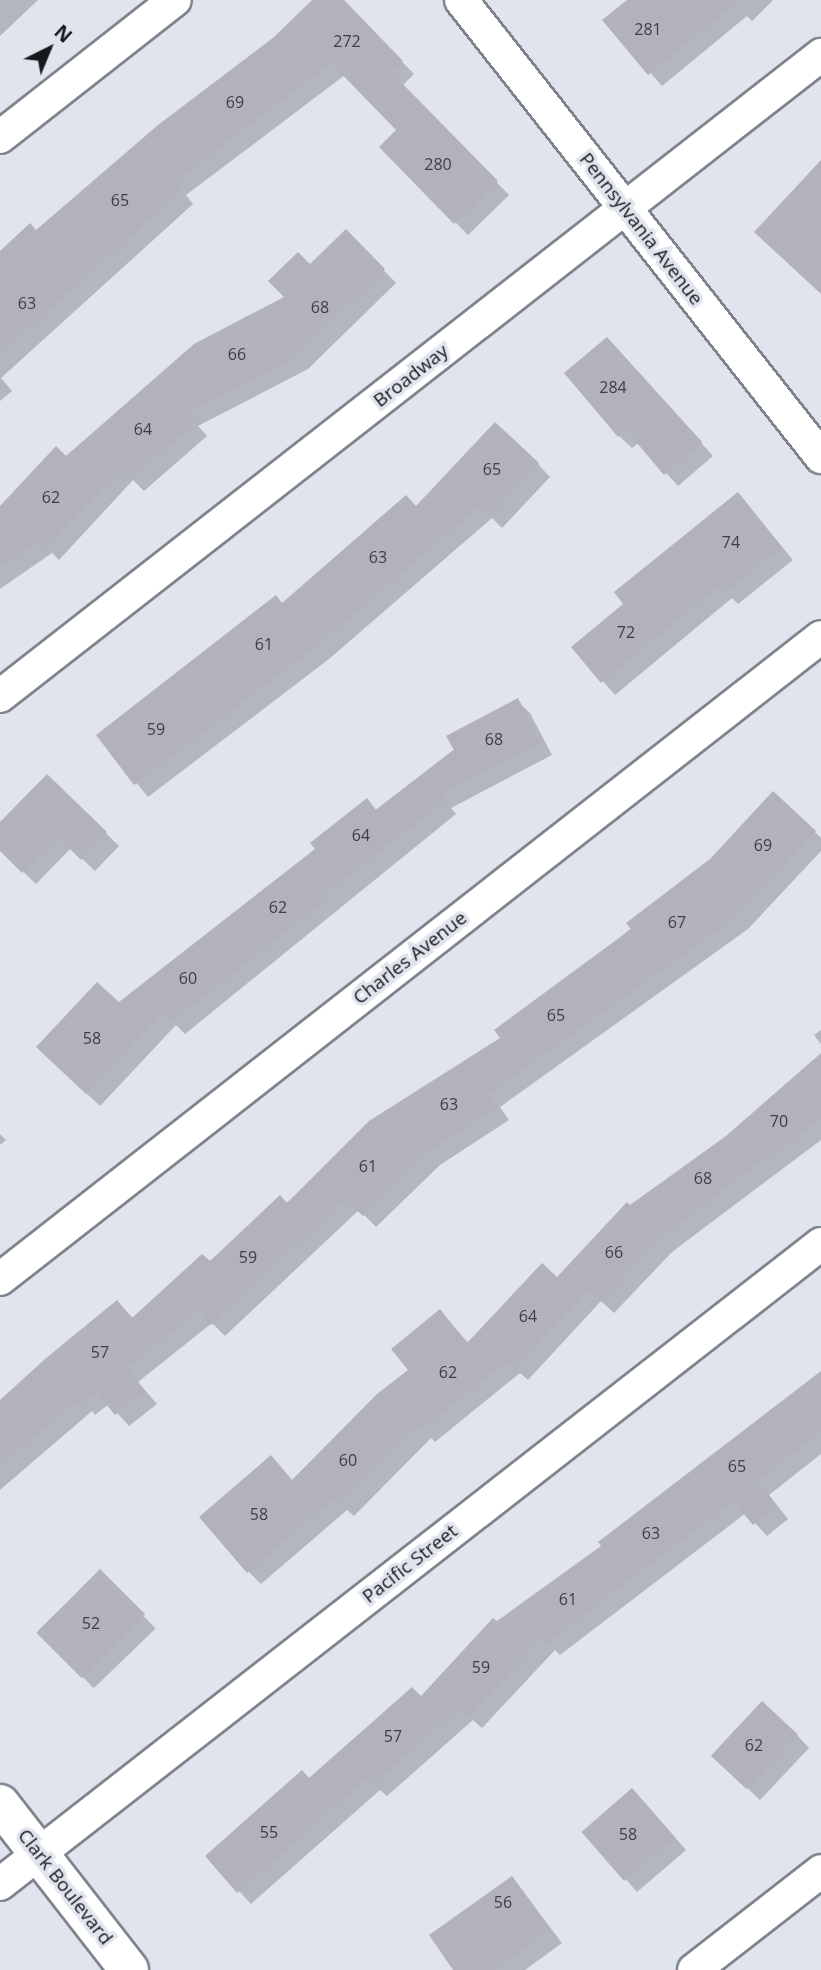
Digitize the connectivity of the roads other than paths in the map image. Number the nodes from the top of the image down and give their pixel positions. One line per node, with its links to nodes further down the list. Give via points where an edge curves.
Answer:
1 (175, 0): 4 (street)
2 (461, 0): 5 (street, Pennsylvania Avenue)
3 (821, 55): 5 (street, Broadway)
4 (0, 137)
5 (625, 208): 6 (street, Pennsylvania Avenue); 8 (street, Broadway)
6 (821, 457)
7 (821, 637): 10 (street, Charles Avenue)
8 (0, 696)
9 (821, 1244): 12 (street, Pacific Street)
10 (0, 1279)
11 (0, 1804): 12 (street, Clark Boulevard)
12 (38, 1853): 14 (street, Pacific Street); 15 (street, Clark Boulevard)
13 (821, 1871): 16 (street)
14 (0, 1884)
15 (129, 1970)
16 (694, 1970)

